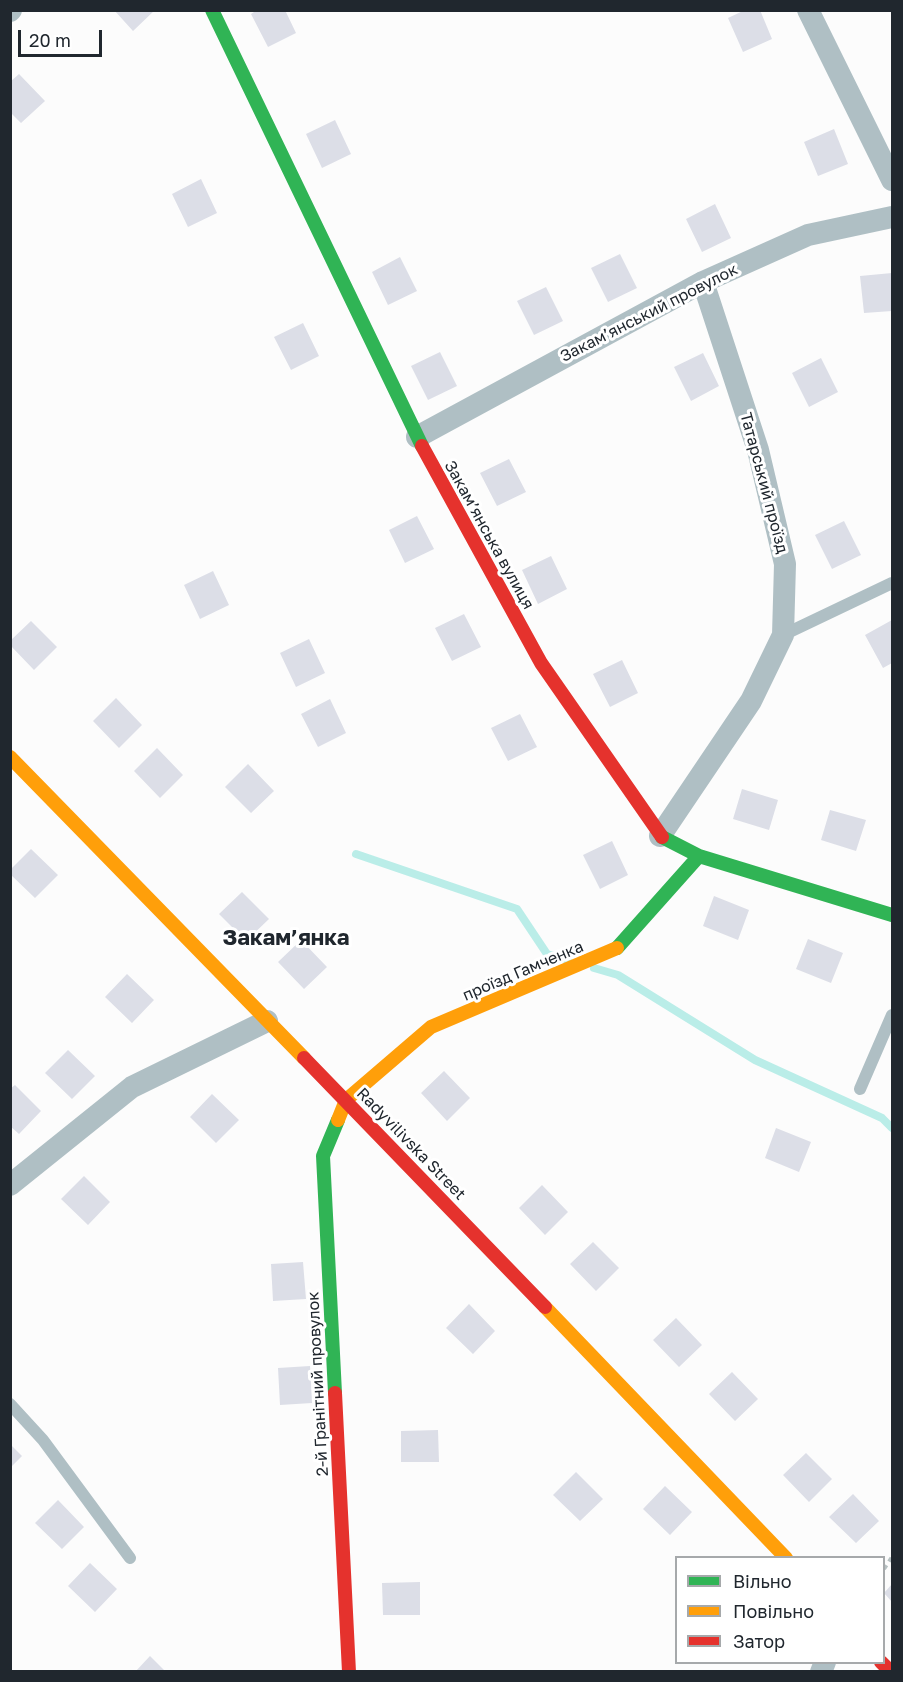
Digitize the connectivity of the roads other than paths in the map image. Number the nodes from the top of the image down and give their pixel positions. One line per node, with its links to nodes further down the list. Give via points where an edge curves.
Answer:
1 (212, 10): 6 (street, Закамʼянська вулиця)
2 (808, 10): 3 (street)
3 (892, 180)
4 (892, 217): 5 (street, Закамʼянський провулок, via 808,235)
5 (703, 282): 6 (street, Закамʼянський провулок); 8 (street, Татарський проїзд, via 758,450 785,564)
6 (417, 436): 10 (street, Закамʼянська вулиця, via 541,663)
7 (892, 584): 8 (lane)
8 (783, 636): 10 (street, Татарський проїзд, via 751,700)
9 (10, 757): 14 (street, Radyvilivska Street)
10 (660, 836): 11 (street, Закамʼянська вулиця)
11 (699, 856): 12 (street, Закамʼянська вулиця); 16 (street, проїзд Гамченка, via 615,950 431,1027)
12 (892, 915)
13 (892, 1015): 15 (lane)
14 (267, 1021): 16 (street, Radyvilivska Street); 17 (street, via 132,1087)
15 (860, 1089)
16 (346, 1100): 19 (street, Radyvilivska Street); 21 (street, 2-й Гранітний провулок, via 323,1156)
17 (10, 1185)
18 (10, 1404): 20 (lane, via 43,1440)
19 (785, 1556)
20 (130, 1558)
21 (349, 1671)

